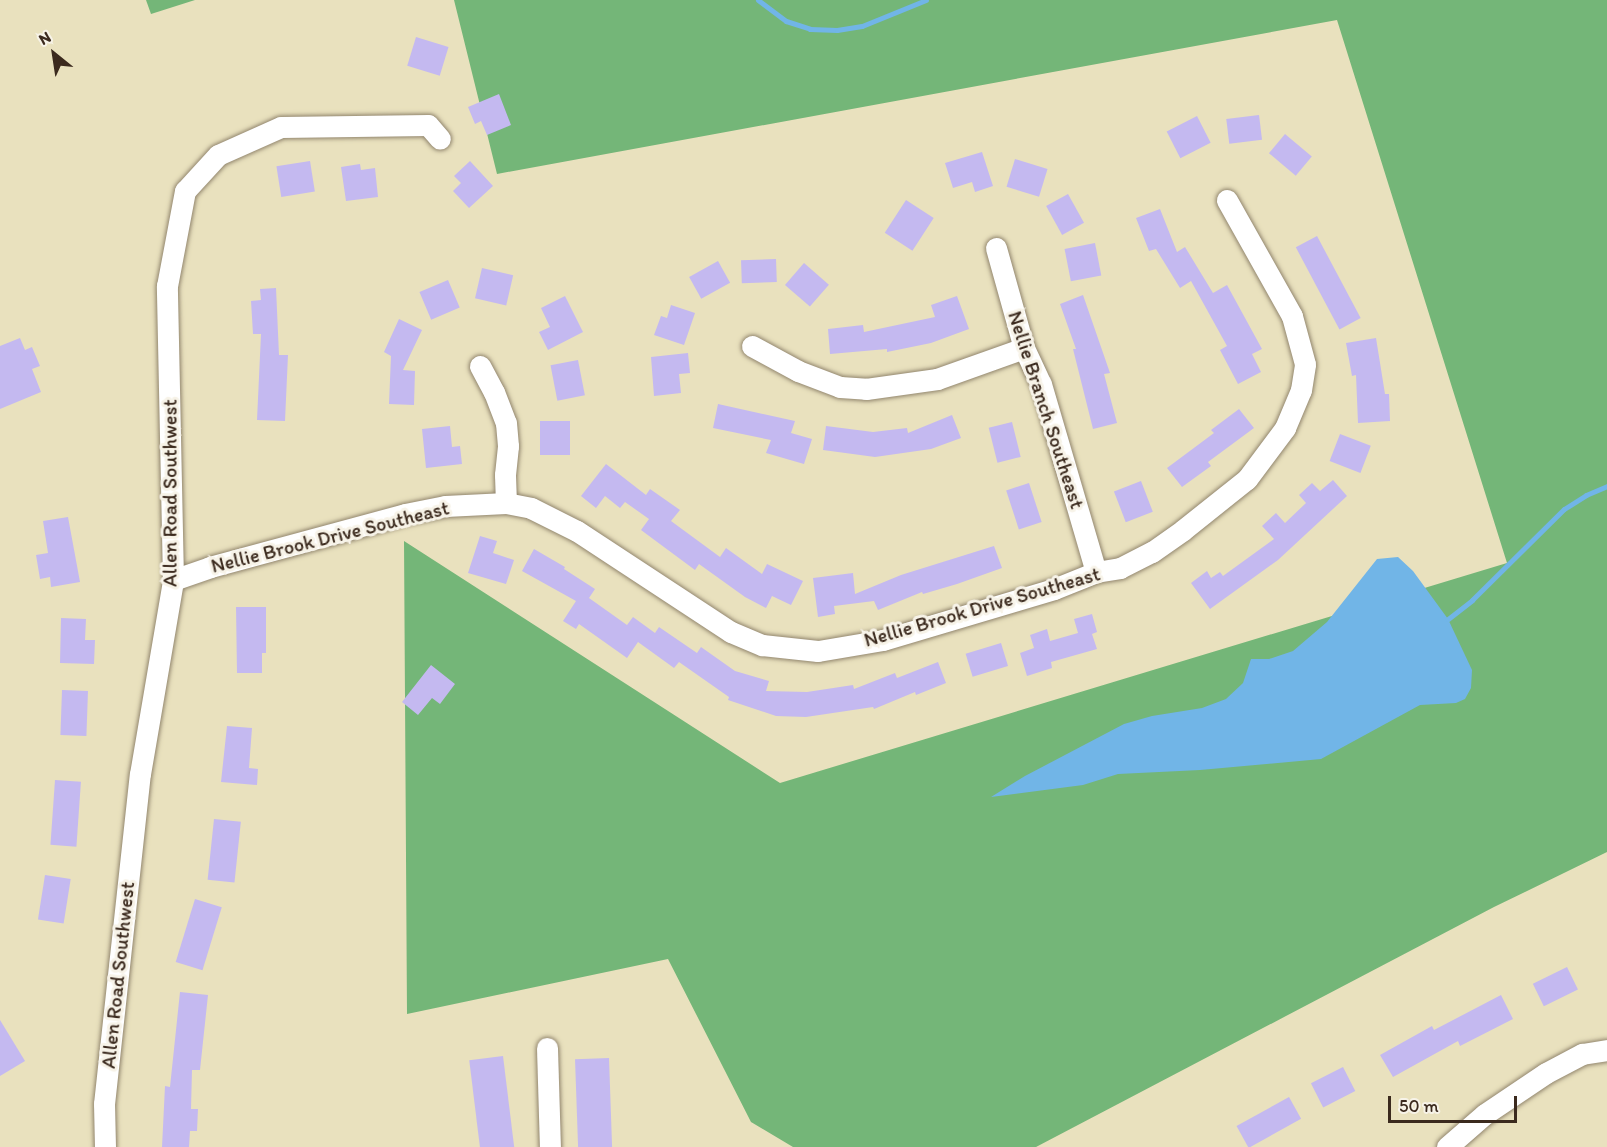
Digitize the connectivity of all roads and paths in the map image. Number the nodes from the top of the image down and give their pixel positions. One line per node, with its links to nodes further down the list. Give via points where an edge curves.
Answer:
1 (440, 139): 9 (street, Allen Road Southwest, via 428,124 281,127 218,155 185,191 167,286)
2 (1227, 200): 8 (street, Nellie Brook Drive Southeast, via 1292,316 1305,364 1301,390 1285,428 1246,480 1152,552 1120,568)
3 (996, 248): 5 (street, Nellie Branch Southeast)
4 (752, 346): 5 (street, via 808,375 840,387 866,389 937,379)
5 (1024, 348): 8 (street, Nellie Branch Southeast, via 1041,384)
6 (480, 366): 7 (street, via 506,423)
7 (506, 503): 8 (street, Nellie Brook Drive Southeast, via 531,508 576,531 730,632 762,645 786,648 818,651 883,640 1054,589); 9 (street, Nellie Brook Drive Southeast, via 445,506 405,514)
8 (1096, 572)
9 (173, 580): 12 (street, Allen Road Southwest, via 140,774 104,1104)
10 (548, 1048): 13 (street)
11 (1607, 1050): 14 (street, via 1582,1054 1546,1073 1485,1114)
12 (105, 1147)
13 (549, 1147)
14 (1447, 1147)

